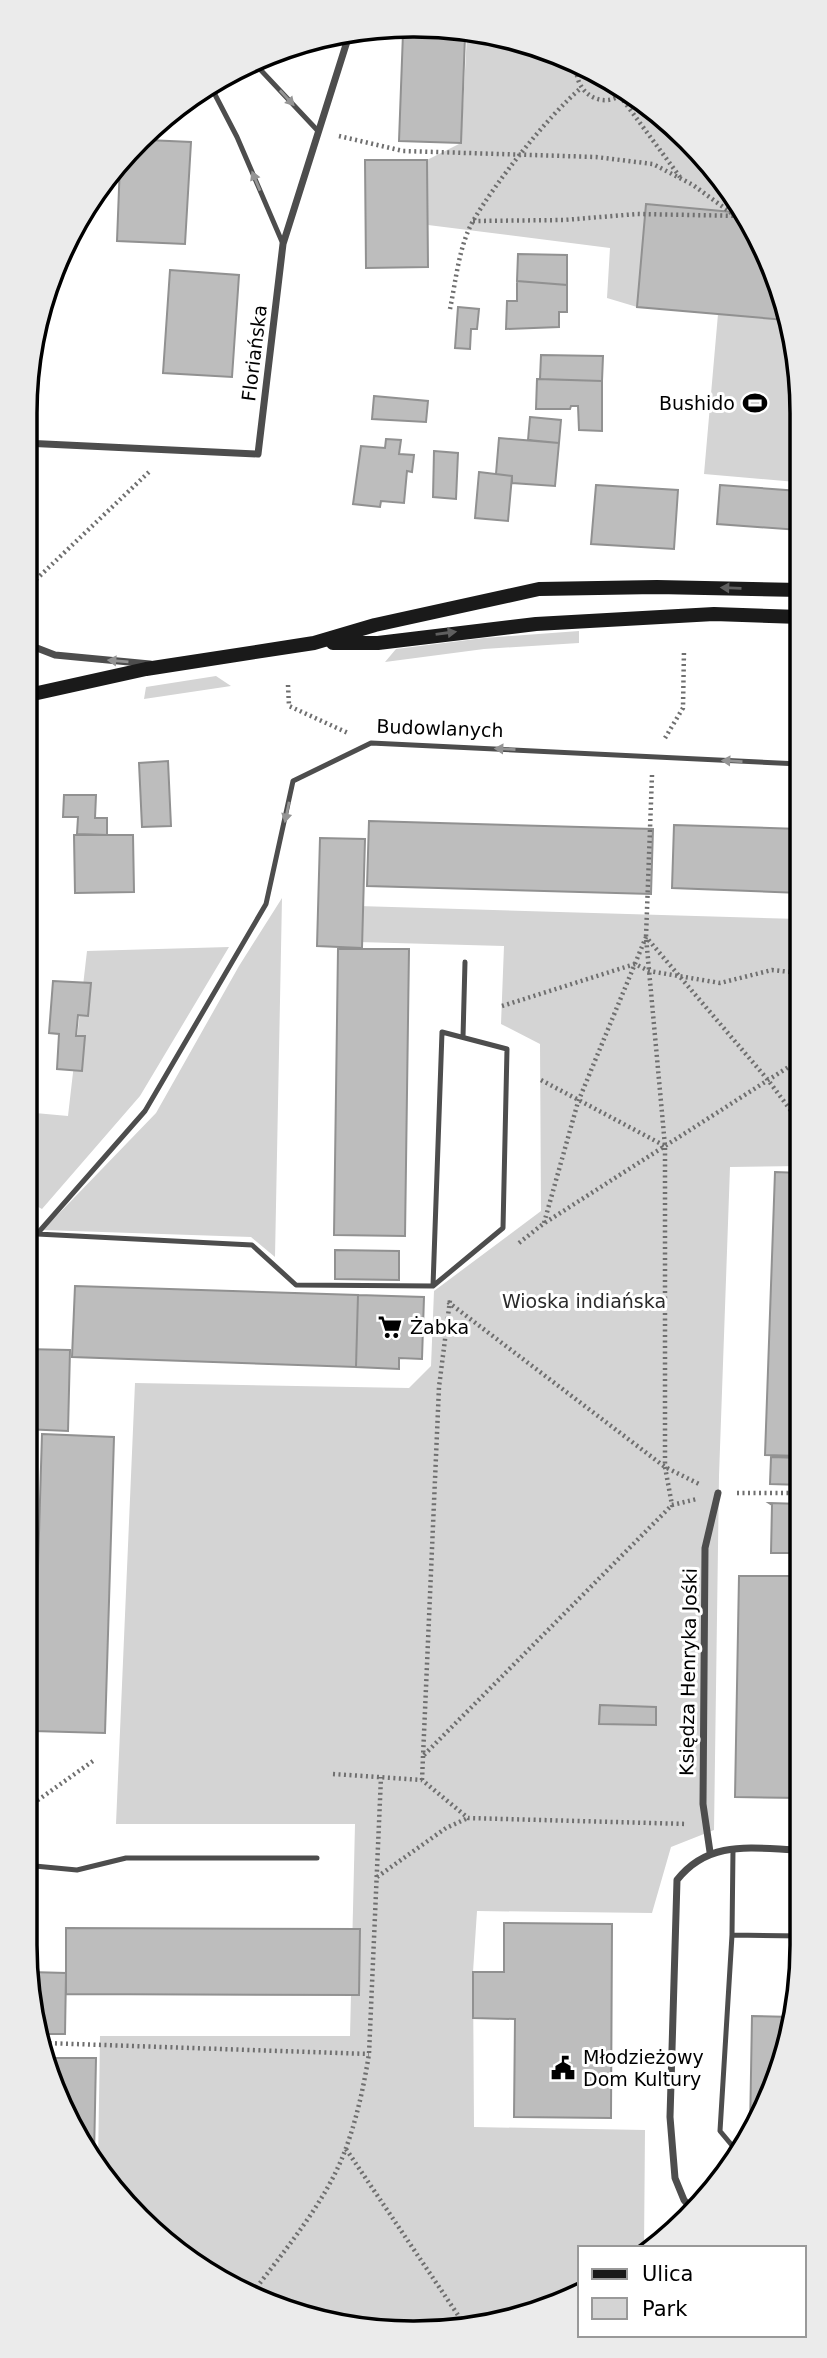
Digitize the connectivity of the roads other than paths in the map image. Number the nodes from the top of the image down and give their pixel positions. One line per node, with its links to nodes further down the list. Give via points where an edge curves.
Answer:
1 (346, 43): 4 (street, Floriańska)
2 (260, 69): 4 (lane, one-way to 4)
3 (214, 94): 5 (lane, one-way to 3)
4 (318, 131): 5 (street, Floriańska)
5 (283, 244): 6 (street, Floriańska, via 258,454)
6 (37, 444)
7 (790, 590): 9 (street, one-way to 9, via 539,589)
8 (790, 617): 9 (street, one-way to 8, via 378,643 484,628 714,614)
9 (314, 643): 11 (street)
10 (37, 650): 11 (street, one-way to 10, via 63,657)
11 (166, 665): 12 (street)
12 (37, 693)
13 (790, 764): 16 (lane, Budowlanych, one-way to 16, via 371,743 293,781 266,904 145,1111)
14 (465, 962): 15 (lane)
15 (463, 1037): 17 (lane, via 442,1032); 17 (lane, via 507,1049 503,1228)
16 (37, 1234): 17 (lane, via 252,1245 296,1284)
17 (433, 1286)
18 (718, 1493): 21 (street, Księdza Henryka Jośki, via 705,1548 705,1824)
19 (733, 1849): 20 (street); 21 (street); 24 (lane)
20 (790, 1850)
21 (710, 1852): 27 (street, via 686,1869 674,1891 670,2117 675,2178)
22 (317, 1858): 23 (lane, via 127,1858 77,1870)
23 (37, 1866)
24 (732, 1935): 25 (lane); 26 (lane, via 720,2131)
25 (790, 1936)
26 (732, 2146)
27 (687, 2203)

